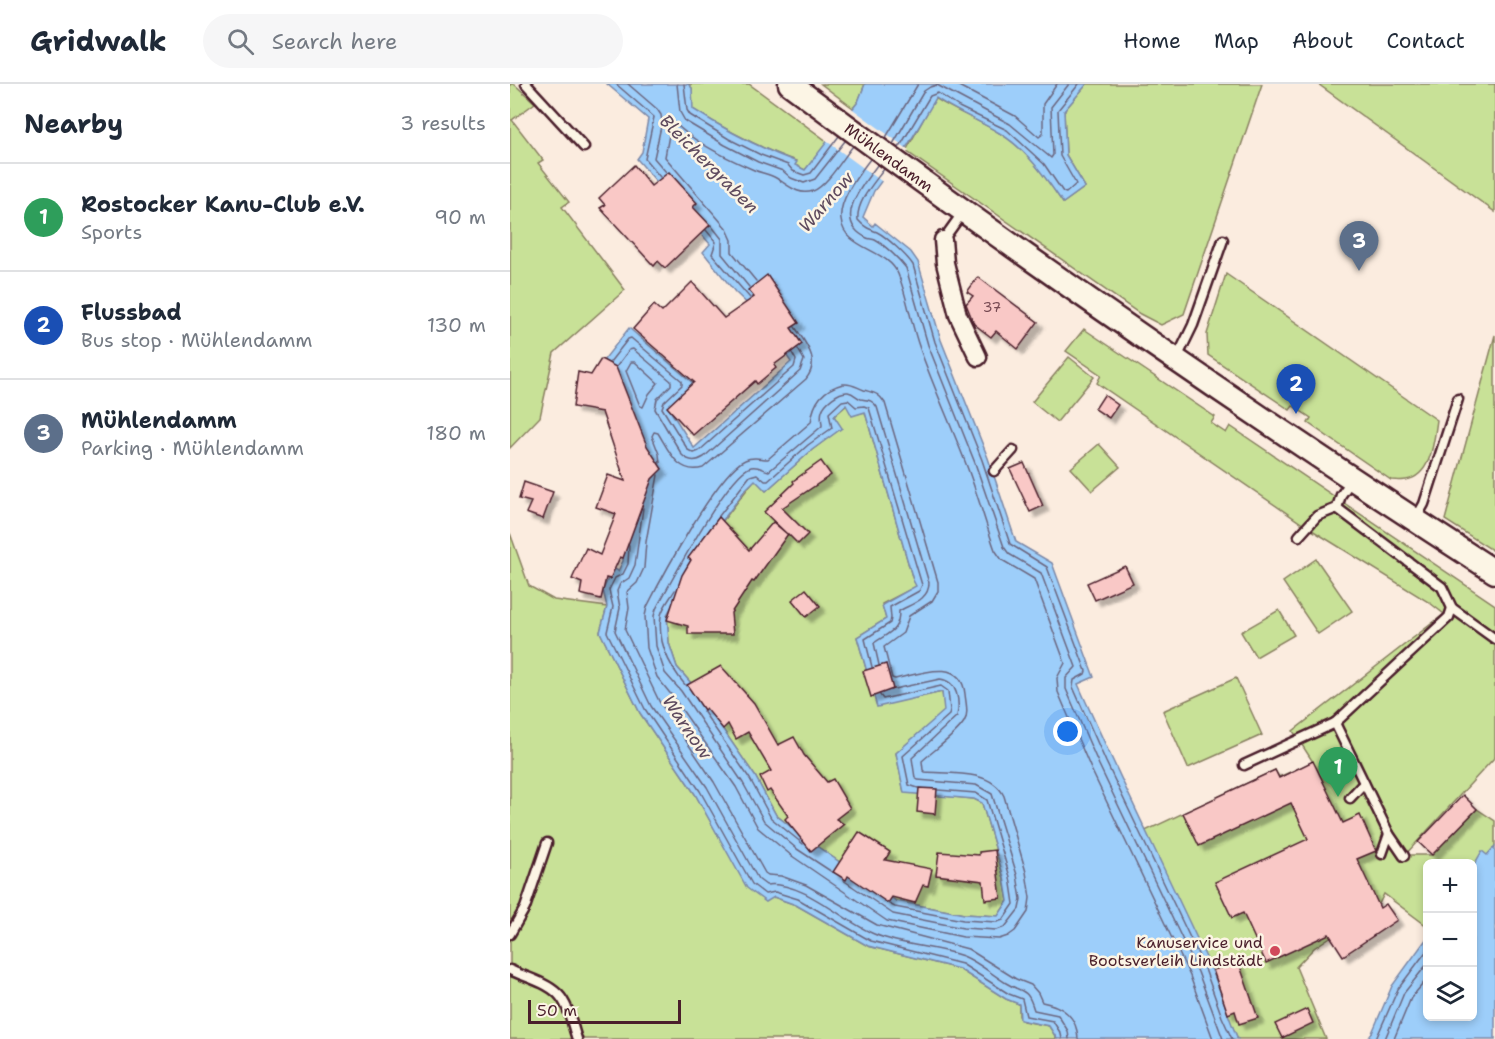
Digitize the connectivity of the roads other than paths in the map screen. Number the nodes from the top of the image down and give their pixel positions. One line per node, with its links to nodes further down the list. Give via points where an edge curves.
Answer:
1 (526, 84): 3 (lane)
2 (790, 84): 4 (main road, Mühlendamm)
3 (584, 147)
4 (964, 211): 5 (lane); 8 (main road, Mühlendamm)
5 (943, 240): 7 (street, via 958,315)
6 (1223, 240): 8 (lane, via 1193,325)
7 (978, 357)
8 (1175, 360): 12 (main road, Mühlendamm)
9 (1458, 399): 14 (lane)
10 (1013, 450): 11 (lane)
11 (994, 471)
12 (1353, 479): 13 (lane); 14 (main road, Mühlendamm)
13 (1337, 508): 15 (lane, via 1317,516); 17 (lane, via 1442,587)
14 (1419, 512): 16 (main road, Mühlendamm)
15 (1299, 536)
16 (1495, 572)
17 (1452, 608): 18 (lane); 19 (lane, via 1449,617)
18 (1495, 639)
19 (1335, 723): 20 (lane); 21 (lane)
20 (1244, 765)
21 (1364, 783): 22 (lane); 23 (lane)
22 (1350, 798)
23 (1389, 834): 25 (lane); 26 (lane)
24 (547, 843): 27 (lane, via 525,908)
25 (1382, 854)
26 (1404, 856)
27 (510, 934)
28 (510, 970): 29 (lane, via 559,995)
29 (577, 1039)

